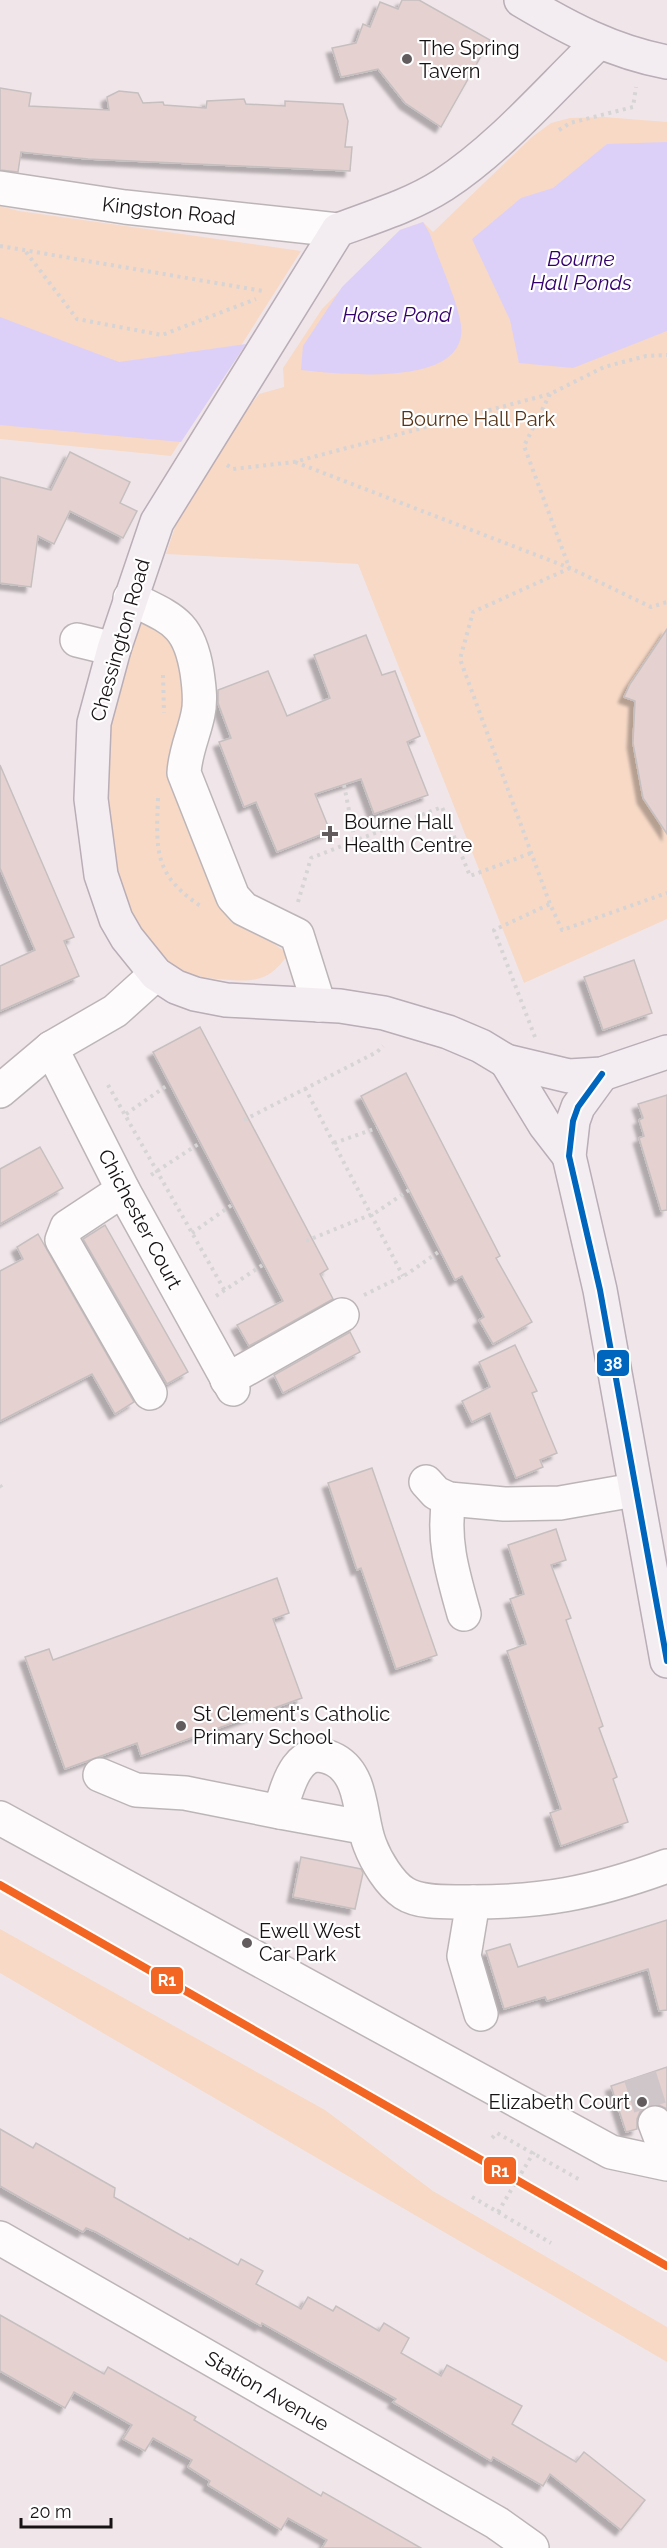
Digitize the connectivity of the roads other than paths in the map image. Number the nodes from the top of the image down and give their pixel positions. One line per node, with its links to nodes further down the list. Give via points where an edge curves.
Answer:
1 (522, 0): 2 (main road)
2 (599, 42): 3 (main road); 5 (main road, via 499,140 443,185)
3 (654, 59)
4 (0, 188): 5 (street, Kingston Road, via 125,207)
5 (338, 230): 6 (main road, Chessington Road, via 157,522)
6 (130, 598): 8 (main road, Chessington Road); 10 (street, via 175,622 188,636 200,692 199,713 184,760 184,773 233,897 244,909 297,935)
7 (77, 640): 8 (street)
8 (114, 649): 9 (main road, Chessington Road, via 94,723 94,835 101,875 116,919)
9 (156, 974): 10 (main road, Chessington Road, via 176,987 216,998); 11 (street, via 115,1011)
10 (320, 1005): 13 (main road, Chessington Road, via 413,1020 481,1046)
11 (51, 1048): 15 (street); 17 (street, Chichester Court)
12 (667, 1052): 14 (main road)
13 (506, 1061): 14 (main road, Chessington Road, via 556,1074); 16 (main road, Chessington Road)
14 (602, 1074): 16 (main road, Chessington Road, via 578,1107)
15 (0, 1091)
16 (569, 1156): 20 (main road, Chessington Road, via 600,1290)
17 (123, 1190): 18 (street, Chichester Court, via 230,1384); 19 (street, via 67,1227 62,1240)
18 (342, 1315)
19 (150, 1393)
20 (634, 1490): 21 (street, via 550,1504 438,1491 446,1519 448,1557); 22 (main road, Chessington Road)
21 (464, 1614)
22 (667, 1661)
23 (100, 1774): 24 (street, via 136,1790 184,1793)
24 (280, 1812): 26 (street); 26 (street, via 290,1776 302,1761 318,1755 334,1760 350,1772 360,1799)
25 (0, 1818): 32 (street, via 611,2152)
26 (362, 1827): 28 (street, via 382,1867 405,1894 435,1901)
27 (667, 1866): 28 (street, via 564,1897)
28 (473, 1902): 29 (street, via 464,1956)
29 (481, 2014)
30 (655, 2123): 31 (street)
31 (667, 2155)
32 (667, 2164)
33 (0, 2238): 34 (street, Station Avenue, via 497,2523)
34 (532, 2548)

